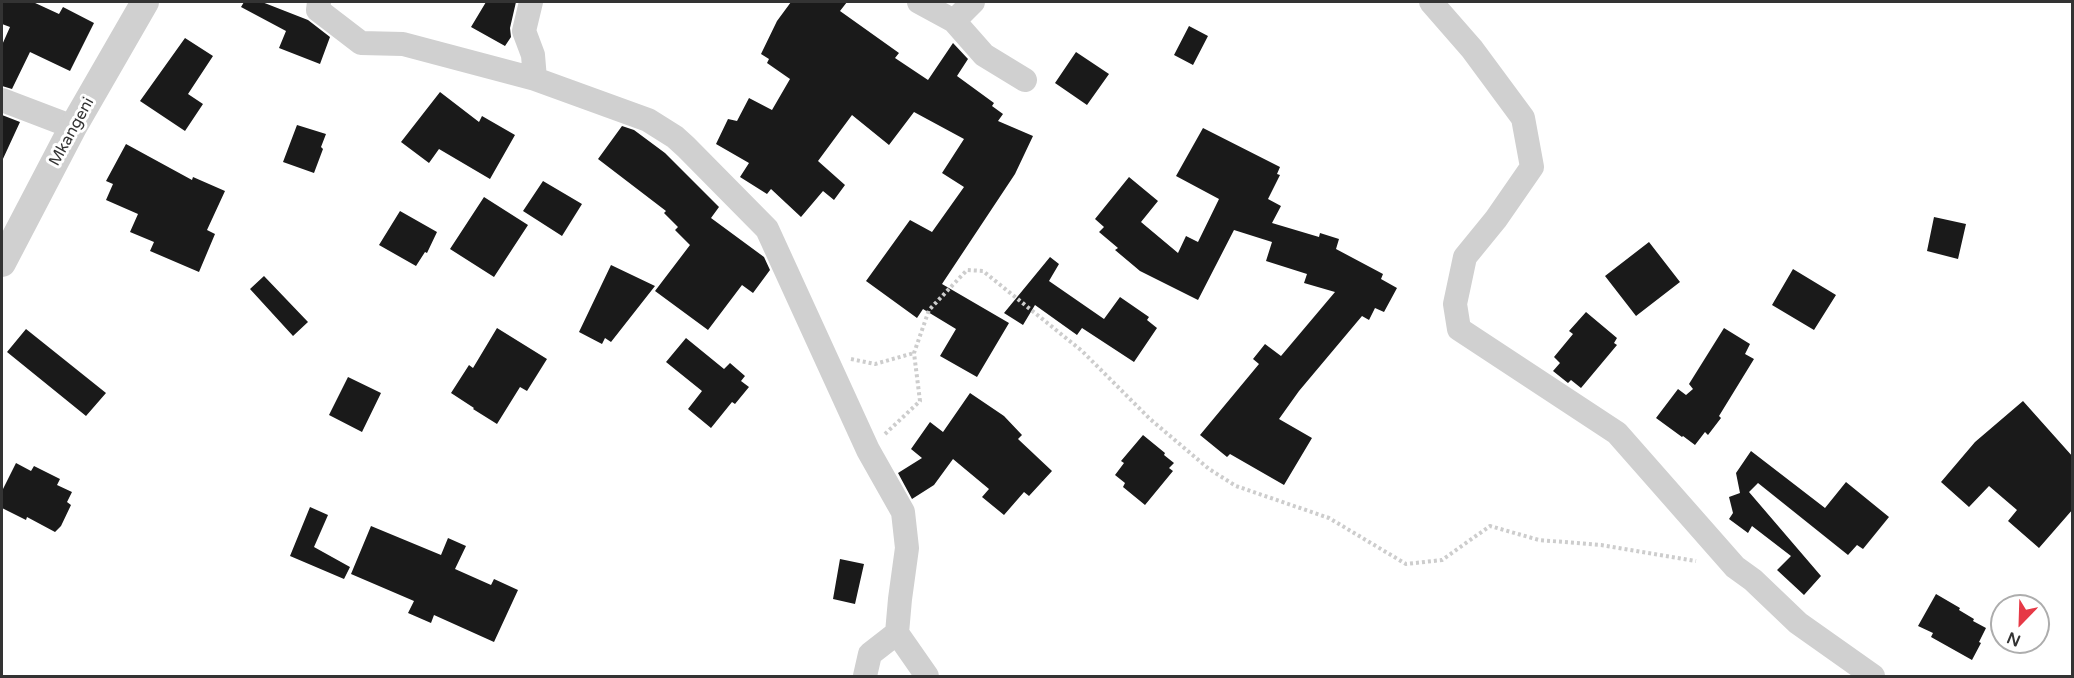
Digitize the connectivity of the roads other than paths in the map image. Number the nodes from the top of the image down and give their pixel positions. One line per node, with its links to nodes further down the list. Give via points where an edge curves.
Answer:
1 (145, 2): 11 (street, Mkangeni)
2 (319, 2): 8 (street, via 318,10 361,43 402,44)
3 (531, 2): 8 (street, via 524,31 533,55)
4 (919, 2): 7 (street)
5 (973, 2): 7 (street)
6 (1431, 2): 16 (street, via 1523,118 1532,167 1465,257 1455,304 1459,329 1617,433 1736,567 1798,622)
7 (954, 21): 9 (street, via 984,55)
8 (535, 79): 13 (street, via 648,120 675,137 767,229 868,450 903,512 907,548)
9 (1025, 80)
10 (2, 100): 11 (street)
11 (73, 127): 12 (street, Mkangeni)
12 (2, 263)
13 (897, 633): 14 (street, via 870,654); 15 (street)
14 (865, 676)
15 (927, 676)
16 (1873, 676)

